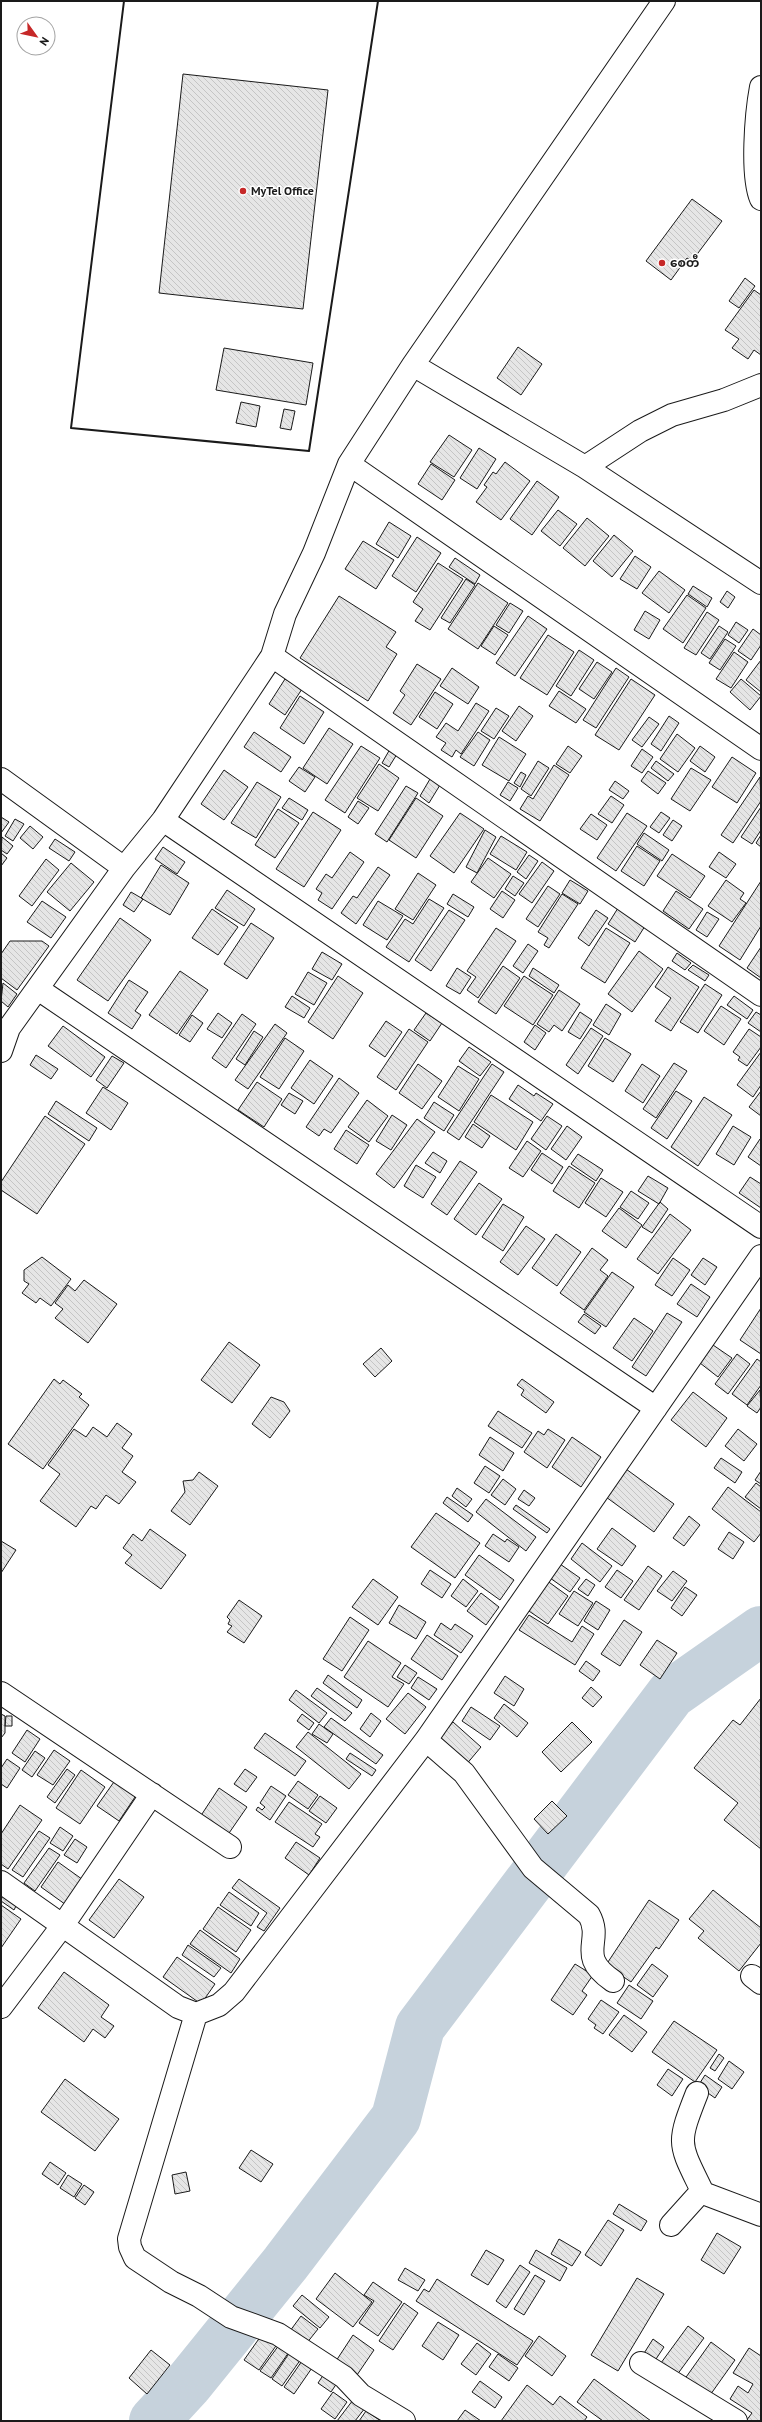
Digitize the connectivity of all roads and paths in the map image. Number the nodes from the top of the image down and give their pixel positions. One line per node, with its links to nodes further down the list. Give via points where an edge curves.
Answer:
1 (664, 1): 4 (street)
2 (761, 87): 3 (street, via 756,172)
3 (761, 199)
4 (413, 365): 6 (street); 7 (street)
5 (761, 385): 7 (street, via 724,400 672,415 640,431)
6 (349, 464): 9 (street, via 314,553 286,614); 10 (street)
7 (585, 467): 8 (street)
8 (761, 583)
9 (272, 656): 12 (street); 15 (street)
10 (761, 749)
11 (1, 779): 13 (street)
12 (163, 820): 13 (street); 18 (street)
13 (124, 868): 14 (street)
14 (38, 989): 16 (street); 20 (street)
15 (761, 995)
16 (5, 1025): 17 (street)
17 (1, 1051)
18 (761, 1227)
19 (761, 1256): 20 (street)
20 (656, 1408): 22 (street)
21 (1, 1693): 23 (street)
22 (426, 1740): 27 (street, via 464,1773 533,1868 589,1915 593,1923 591,1952 595,1966); 29 (street, via 234,1992 219,2005)
23 (152, 1794): 24 (street); 26 (street)
24 (230, 1847)
25 (1, 1882): 26 (street)
26 (63, 1925): 28 (street); 29 (street, via 178,2007)
27 (613, 1981)
28 (1, 2007)
29 (196, 2014): 35 (street, via 133,2229 130,2247 135,2258 231,2317 278,2334 344,2377 361,2395)
30 (697, 2093): 31 (street, via 683,2129 682,2144 683,2153)
31 (703, 2193): 32 (street); 33 (street, via 693,2200)
32 (761, 2215)
33 (671, 2225)
34 (641, 2363): 36 (street)
35 (404, 2421)
36 (736, 2421)

